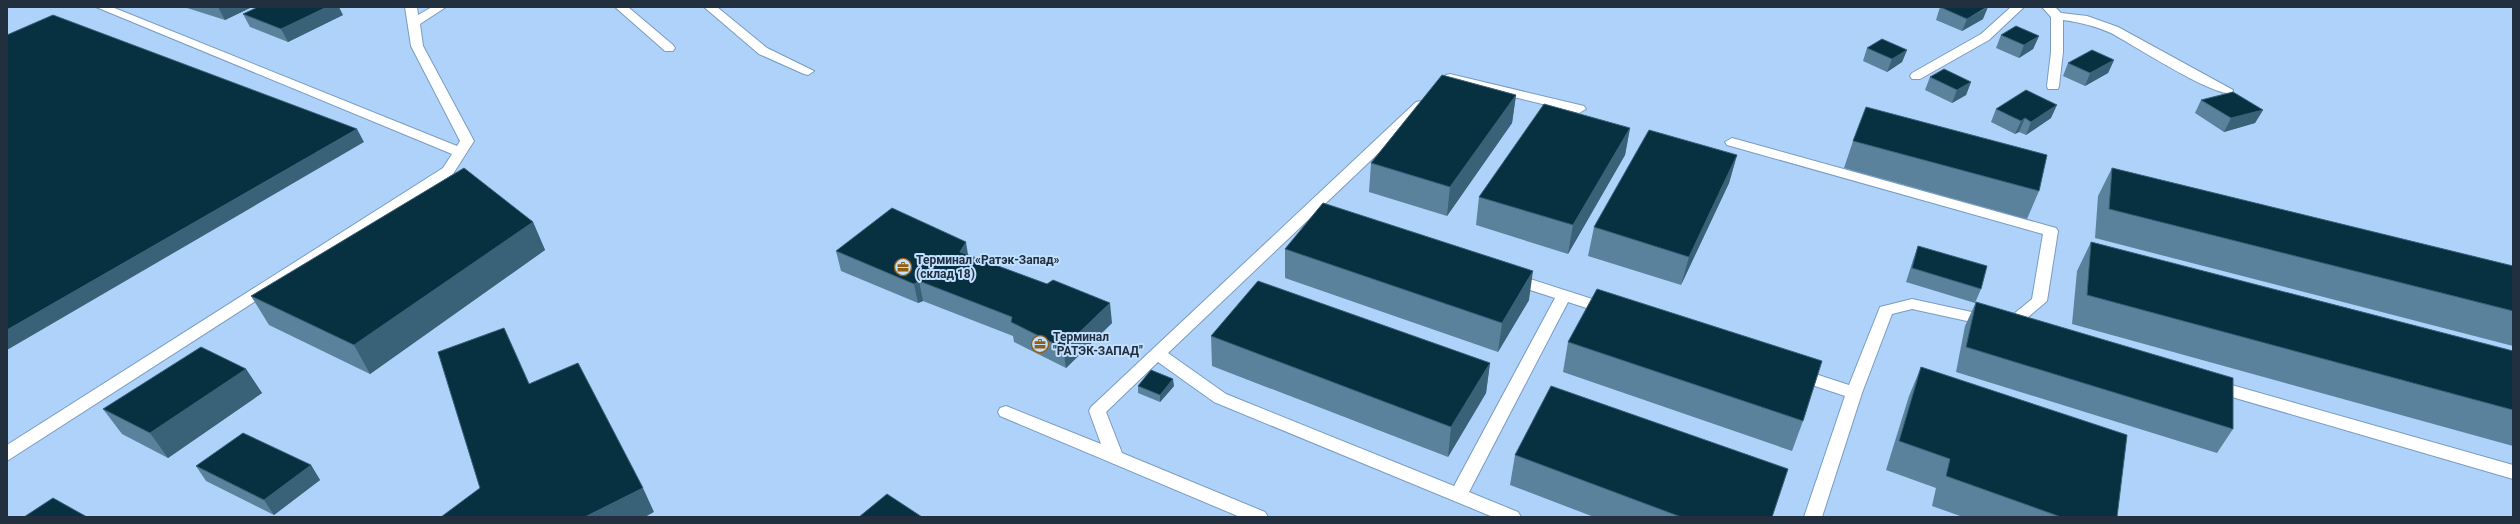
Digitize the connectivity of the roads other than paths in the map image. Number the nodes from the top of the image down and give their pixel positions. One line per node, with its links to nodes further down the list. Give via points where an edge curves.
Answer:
1 (102, 7): 16 (lane)
2 (411, 7): 8 (lane)
3 (440, 7): 8 (lane)
4 (621, 7): 9 (lane)
5 (710, 7): 10 (lane, via 763,51)
6 (2018, 7): 11 (lane, via 1985,37)
7 (2053, 11): 12 (lane, via 2057,52); 13 (lane, via 2114,30 2198,77)
8 (413, 24): 16 (lane, via 417,46 467,141)
9 (669, 48)
10 (808, 71)
11 (1916, 76)
12 (2053, 86)
13 (2228, 90)
14 (1579, 109): 17 (lane, via 1450,78)
15 (1732, 142): 25 (lane, via 2051,231 2039,301 2015,328 1912,304 1886,311)
16 (460, 152): 27 (lane, via 448,171)
17 (1306, 214): 18 (lane); 22 (lane)
18 (1321, 219)
19 (1495, 274): 20 (lane)
20 (1564, 295): 21 (lane); 30 (lane)
21 (1623, 316)
22 (1158, 354): 28 (lane, via 1098,411); 30 (lane, via 1220,398)
23 (1780, 368): 25 (lane)
24 (2199, 381): 29 (lane)
25 (1854, 393): 33 (lane)
26 (1006, 412): 28 (lane)
27 (7, 454)
28 (1115, 457): 31 (lane)
29 (2513, 472)
30 (1458, 495): 32 (lane)
31 (1259, 517)
32 (1512, 517)
33 (1813, 517)

